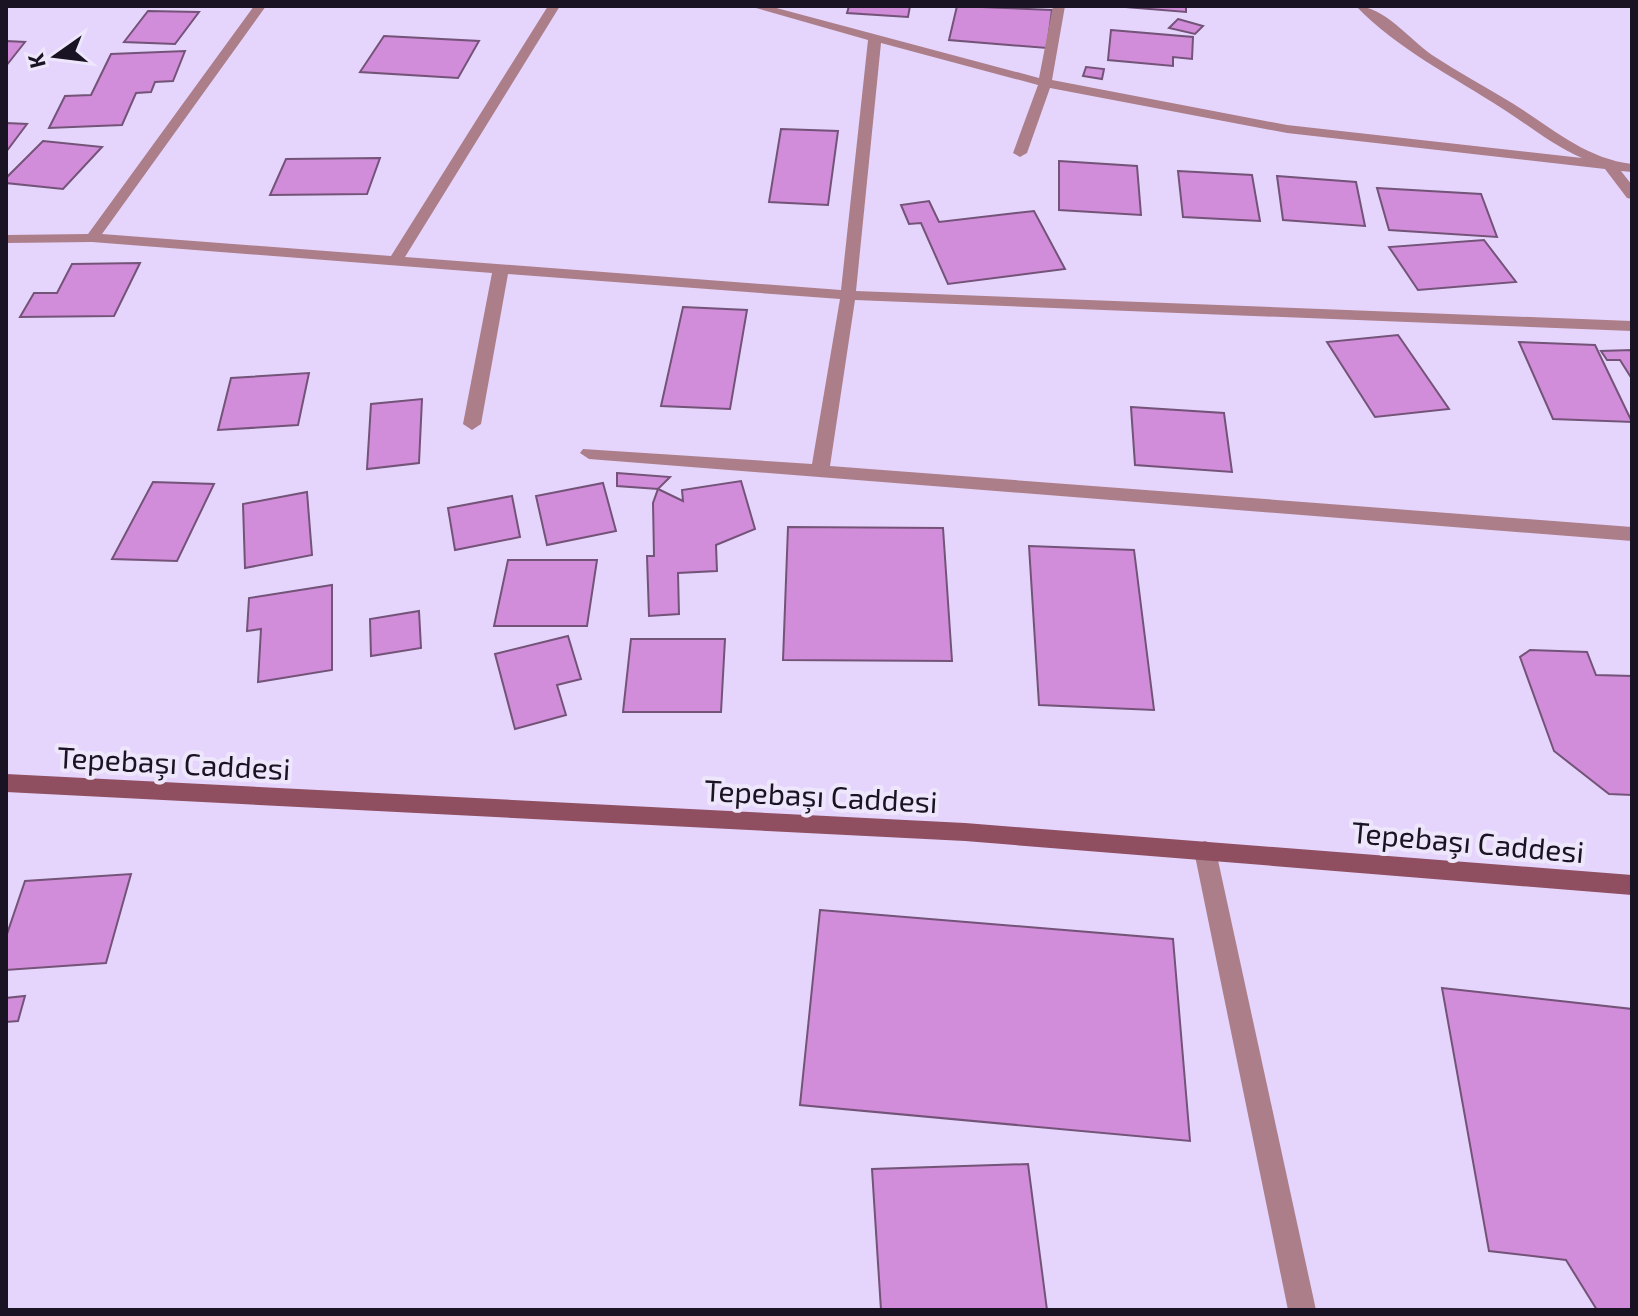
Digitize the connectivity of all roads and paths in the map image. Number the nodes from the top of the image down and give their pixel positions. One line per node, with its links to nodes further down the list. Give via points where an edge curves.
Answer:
1 (260, 6): 12 (street)
2 (554, 6): 14 (street)
3 (755, 6): 6 (street)
4 (1059, 6): 7 (street)
5 (1362, 6): 9 (street, via 1427,57 1557,142)
6 (875, 36): 7 (street); 16 (street)
7 (1045, 83): 8 (street); 9 (street, via 1287,129)
8 (1020, 153)
9 (1609, 165): 10 (street); 11 (street)
10 (1632, 168)
11 (1632, 195)
12 (92, 238): 13 (street); 14 (street)
13 (6, 239)
14 (396, 260): 15 (street)
15 (501, 268): 16 (street); 18 (street)
16 (848, 295): 17 (street); 20 (street)
17 (1632, 326)
18 (472, 424)
19 (589, 453): 20 (street)
20 (820, 471): 21 (street)
21 (1632, 534)
22 (6, 783): 23 (main road, Tepebaşı Caddesi, via 965,832)
23 (1205, 851): 24 (main road, Tepebaşı Caddesi); 25 (street)
24 (1632, 885)
25 (1302, 1310)

